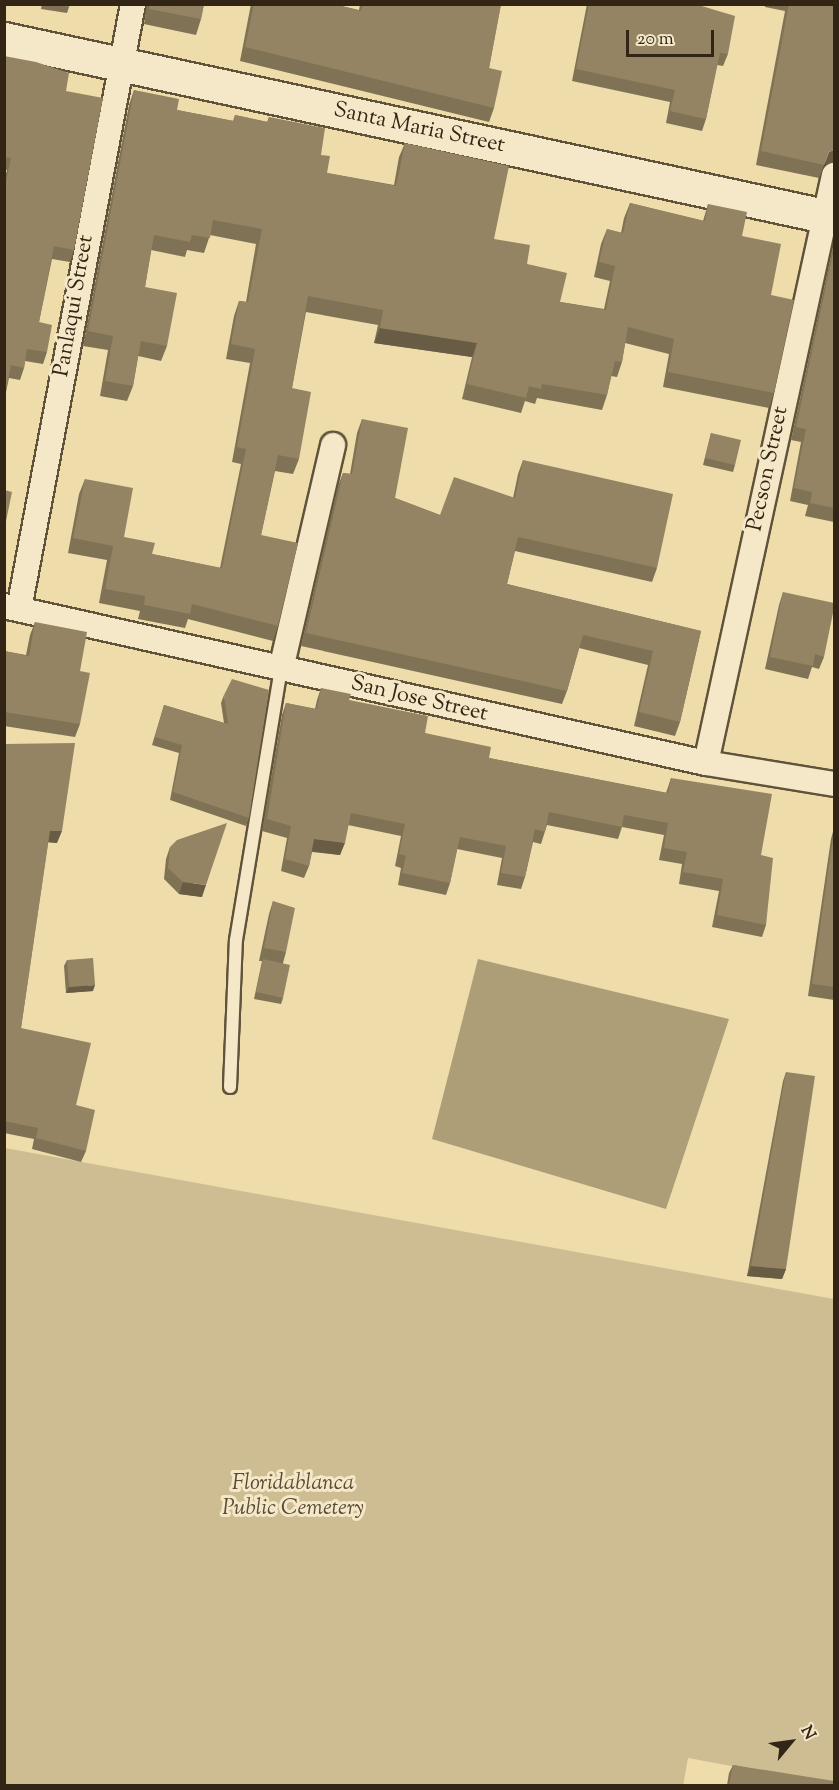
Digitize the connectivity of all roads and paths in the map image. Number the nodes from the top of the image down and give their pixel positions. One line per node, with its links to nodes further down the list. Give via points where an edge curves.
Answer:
1 (133, 4): 3 (street, Panlaqui Street)
2 (4, 39): 3 (street, Santa Maria Street)
3 (120, 64): 5 (street, Santa Maria Street); 7 (street, Panlaqui Street)
4 (834, 175): 5 (street, Pecson Street)
5 (829, 217): 9 (street, Pecson Street)
6 (333, 446): 8 (street)
7 (12, 607): 8 (street, San Jose Street)
8 (281, 669): 9 (street, San Jose Street); 11 (lane, via 236,940)
9 (706, 764): 10 (street, San Jose Street)
10 (834, 784)
11 (230, 1087)

